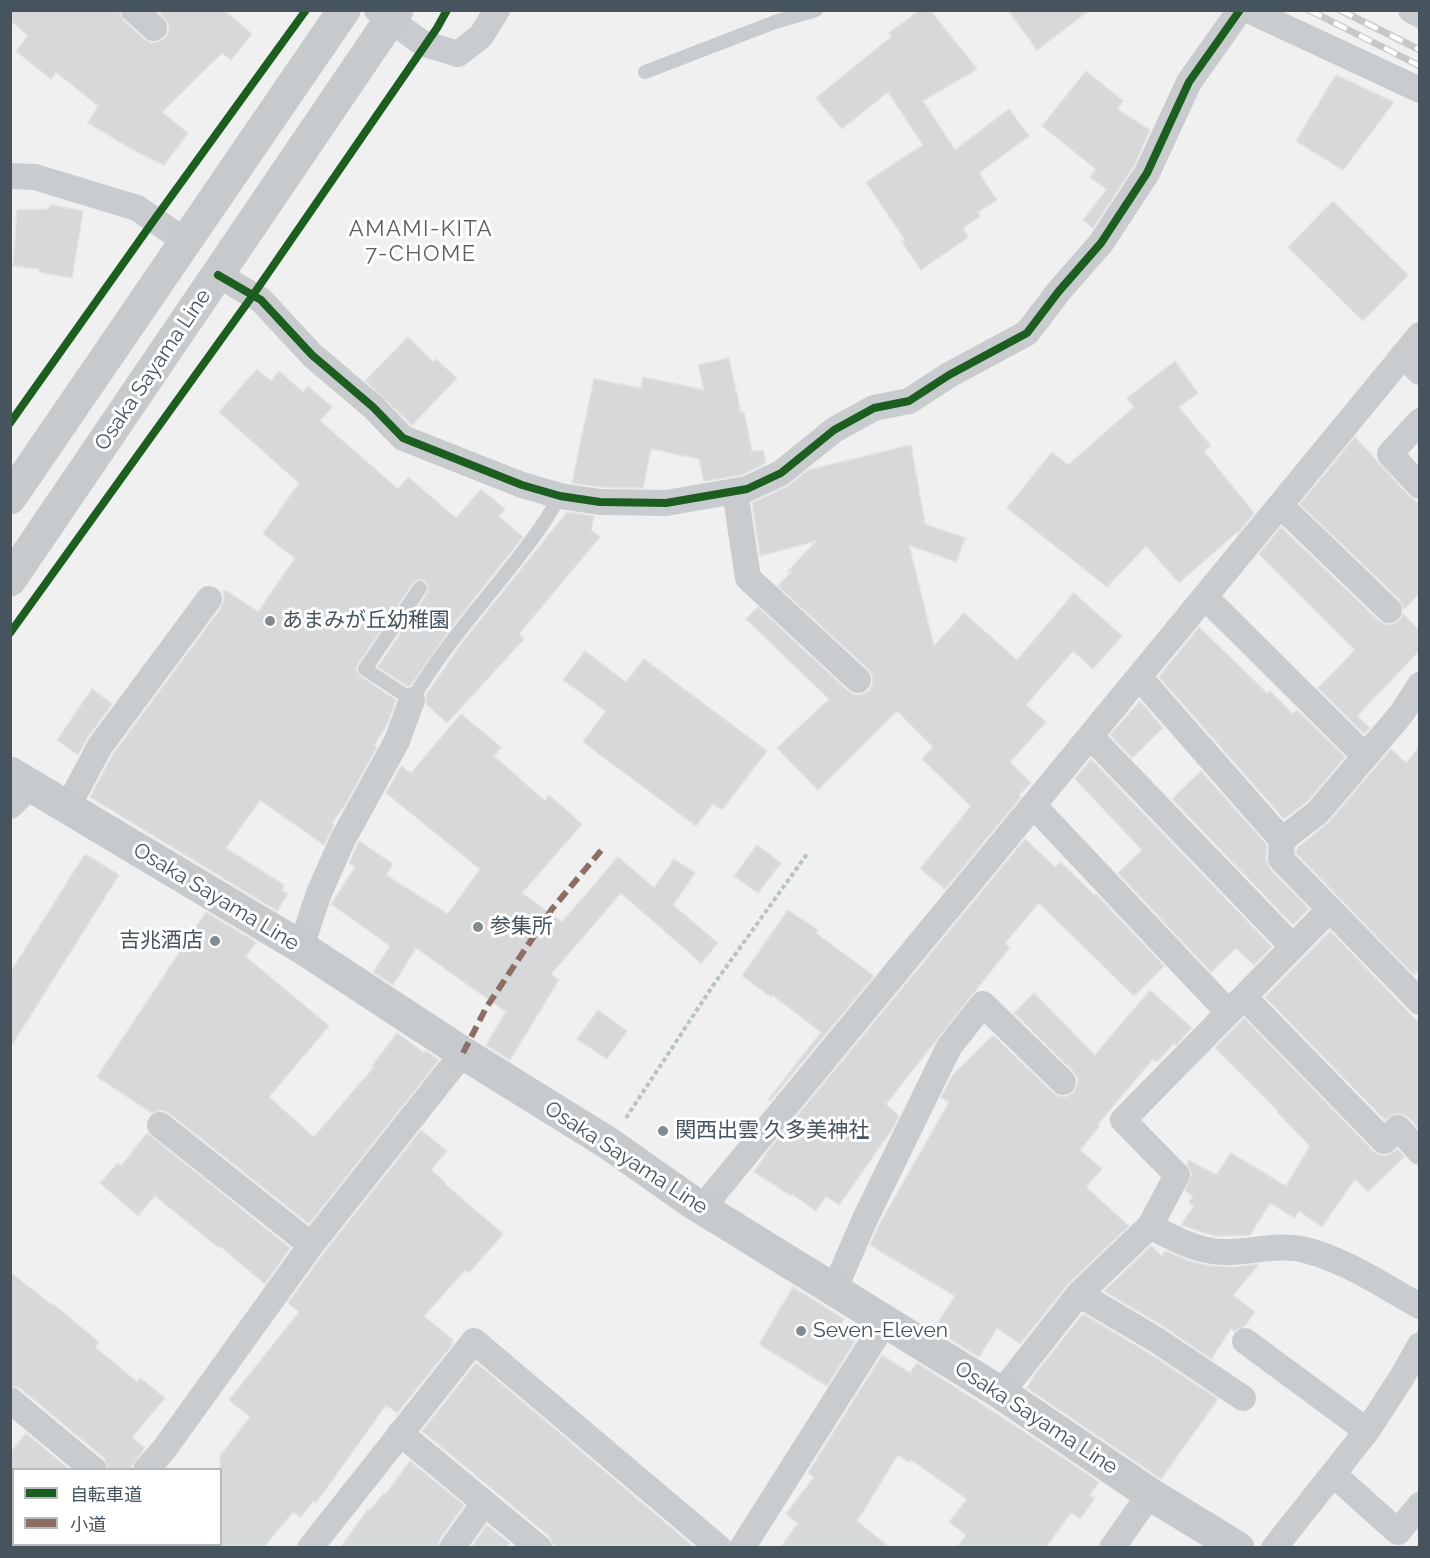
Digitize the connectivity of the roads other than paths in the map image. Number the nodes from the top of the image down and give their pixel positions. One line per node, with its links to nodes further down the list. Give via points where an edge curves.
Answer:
1 (134, 10): 10 (street)
2 (345, 10): 14 (main road)
3 (497, 10): 8 (street, via 481,36 458,54 422,43)
4 (816, 10): 11 (lane)
5 (1240, 10): 20 (street, via 1189,82 1147,173 1101,243 1027,333 909,401 874,408 834,430 781,473)
6 (1248, 10): 12 (street)
7 (1411, 10): 9 (street)
8 (388, 14): 15 (main road, Osaka Sayama Line)
9 (1419, 15)
10 (154, 28)
11 (645, 72)
12 (1419, 90)
13 (10, 176): 14 (street, via 35,177 137,208)
14 (185, 241): 22 (main road)
15 (218, 275): 21 (street, via 261,300 312,355 373,406 403,438); 24 (main road, Osaka Sayama Line)
16 (1419, 335): 17 (street)
17 (1411, 364): 23 (street)
18 (1419, 421): 19 (street, via 1390,454)
19 (1419, 486)
20 (735, 492): 21 (street, via 666,504); 30 (street, via 748,578)
21 (560, 496): 32 (lane, via 539,531 470,615)
22 (10, 498)
23 (1280, 505): 26 (street); 28 (street)
24 (10, 580)
25 (420, 588): 32 (lane, via 365,669)
26 (1205, 597): 29 (street); 34 (street)
27 (209, 599): 37 (street, via 100,746)
28 (1389, 610)
29 (1139, 677): 33 (street); 38 (street)
30 (858, 680)
31 (1419, 684): 34 (street, via 1402,713)
32 (412, 700): 41 (street, via 397,741 343,839 319,893)
33 (1091, 736): 36 (street); 40 (street)
34 (1365, 756): 38 (street, via 1318,812)
35 (17, 788): 37 (main road, Osaka Sayama Line)
36 (1034, 806): 43 (street); 48 (street)
37 (67, 808): 41 (main road, Osaka Sayama Line)
38 (1282, 840): 39 (street, via 1281,859)
39 (1330, 909): 40 (street); 42 (street)
40 (1293, 947): 43 (street)
41 (302, 948): 44 (main road, Osaka Sayama Line)
42 (1419, 1002)
43 (1236, 1004): 47 (street, via 1384,1141 1398,1128); 49 (street, via 1123,1120 1177,1175)
44 (463, 1053): 48 (main road, Osaka Sayama Line, via 608,1143); 50 (street)
45 (1063, 1082): 51 (street, via 982,1004 949,1047)
46 (160, 1125): 50 (street)
47 (1419, 1152)
48 (702, 1208): 51 (main road, Osaka Sayama Line)
49 (1150, 1226): 52 (street); 53 (street, via 1186,1244 1222,1252 1302,1249 1334,1260)
50 (311, 1245): 63 (street)
51 (834, 1290): 54 (main road, Osaka Sayama Line)
52 (1079, 1294): 57 (street); 58 (street)
53 (1419, 1306)
54 (885, 1322): 57 (main road, Osaka Sayama Line); 72 (street)
55 (1245, 1341): 60 (street)
56 (1419, 1345): 60 (street)
57 (1001, 1393): 65 (main road, Osaka Sayama Line)
58 (1243, 1398)
59 (10, 1400): 62 (street)
60 (1367, 1431): 64 (street)
61 (400, 1433): 66 (street); 68 (street); 71 (street, via 474,1341)
62 (92, 1468)
63 (148, 1468)
64 (1333, 1474): 67 (street, via 1398,1532); 75 (street)
65 (1150, 1494): 73 (street); 74 (main road, Osaka Sayama Line)
66 (484, 1503): 69 (street); 70 (street)
67 (1419, 1505)
68 (310, 1548)
69 (452, 1548)
70 (539, 1548)
71 (719, 1548)
72 (742, 1548)
73 (1112, 1548)
74 (1238, 1548)
75 (1274, 1548)

